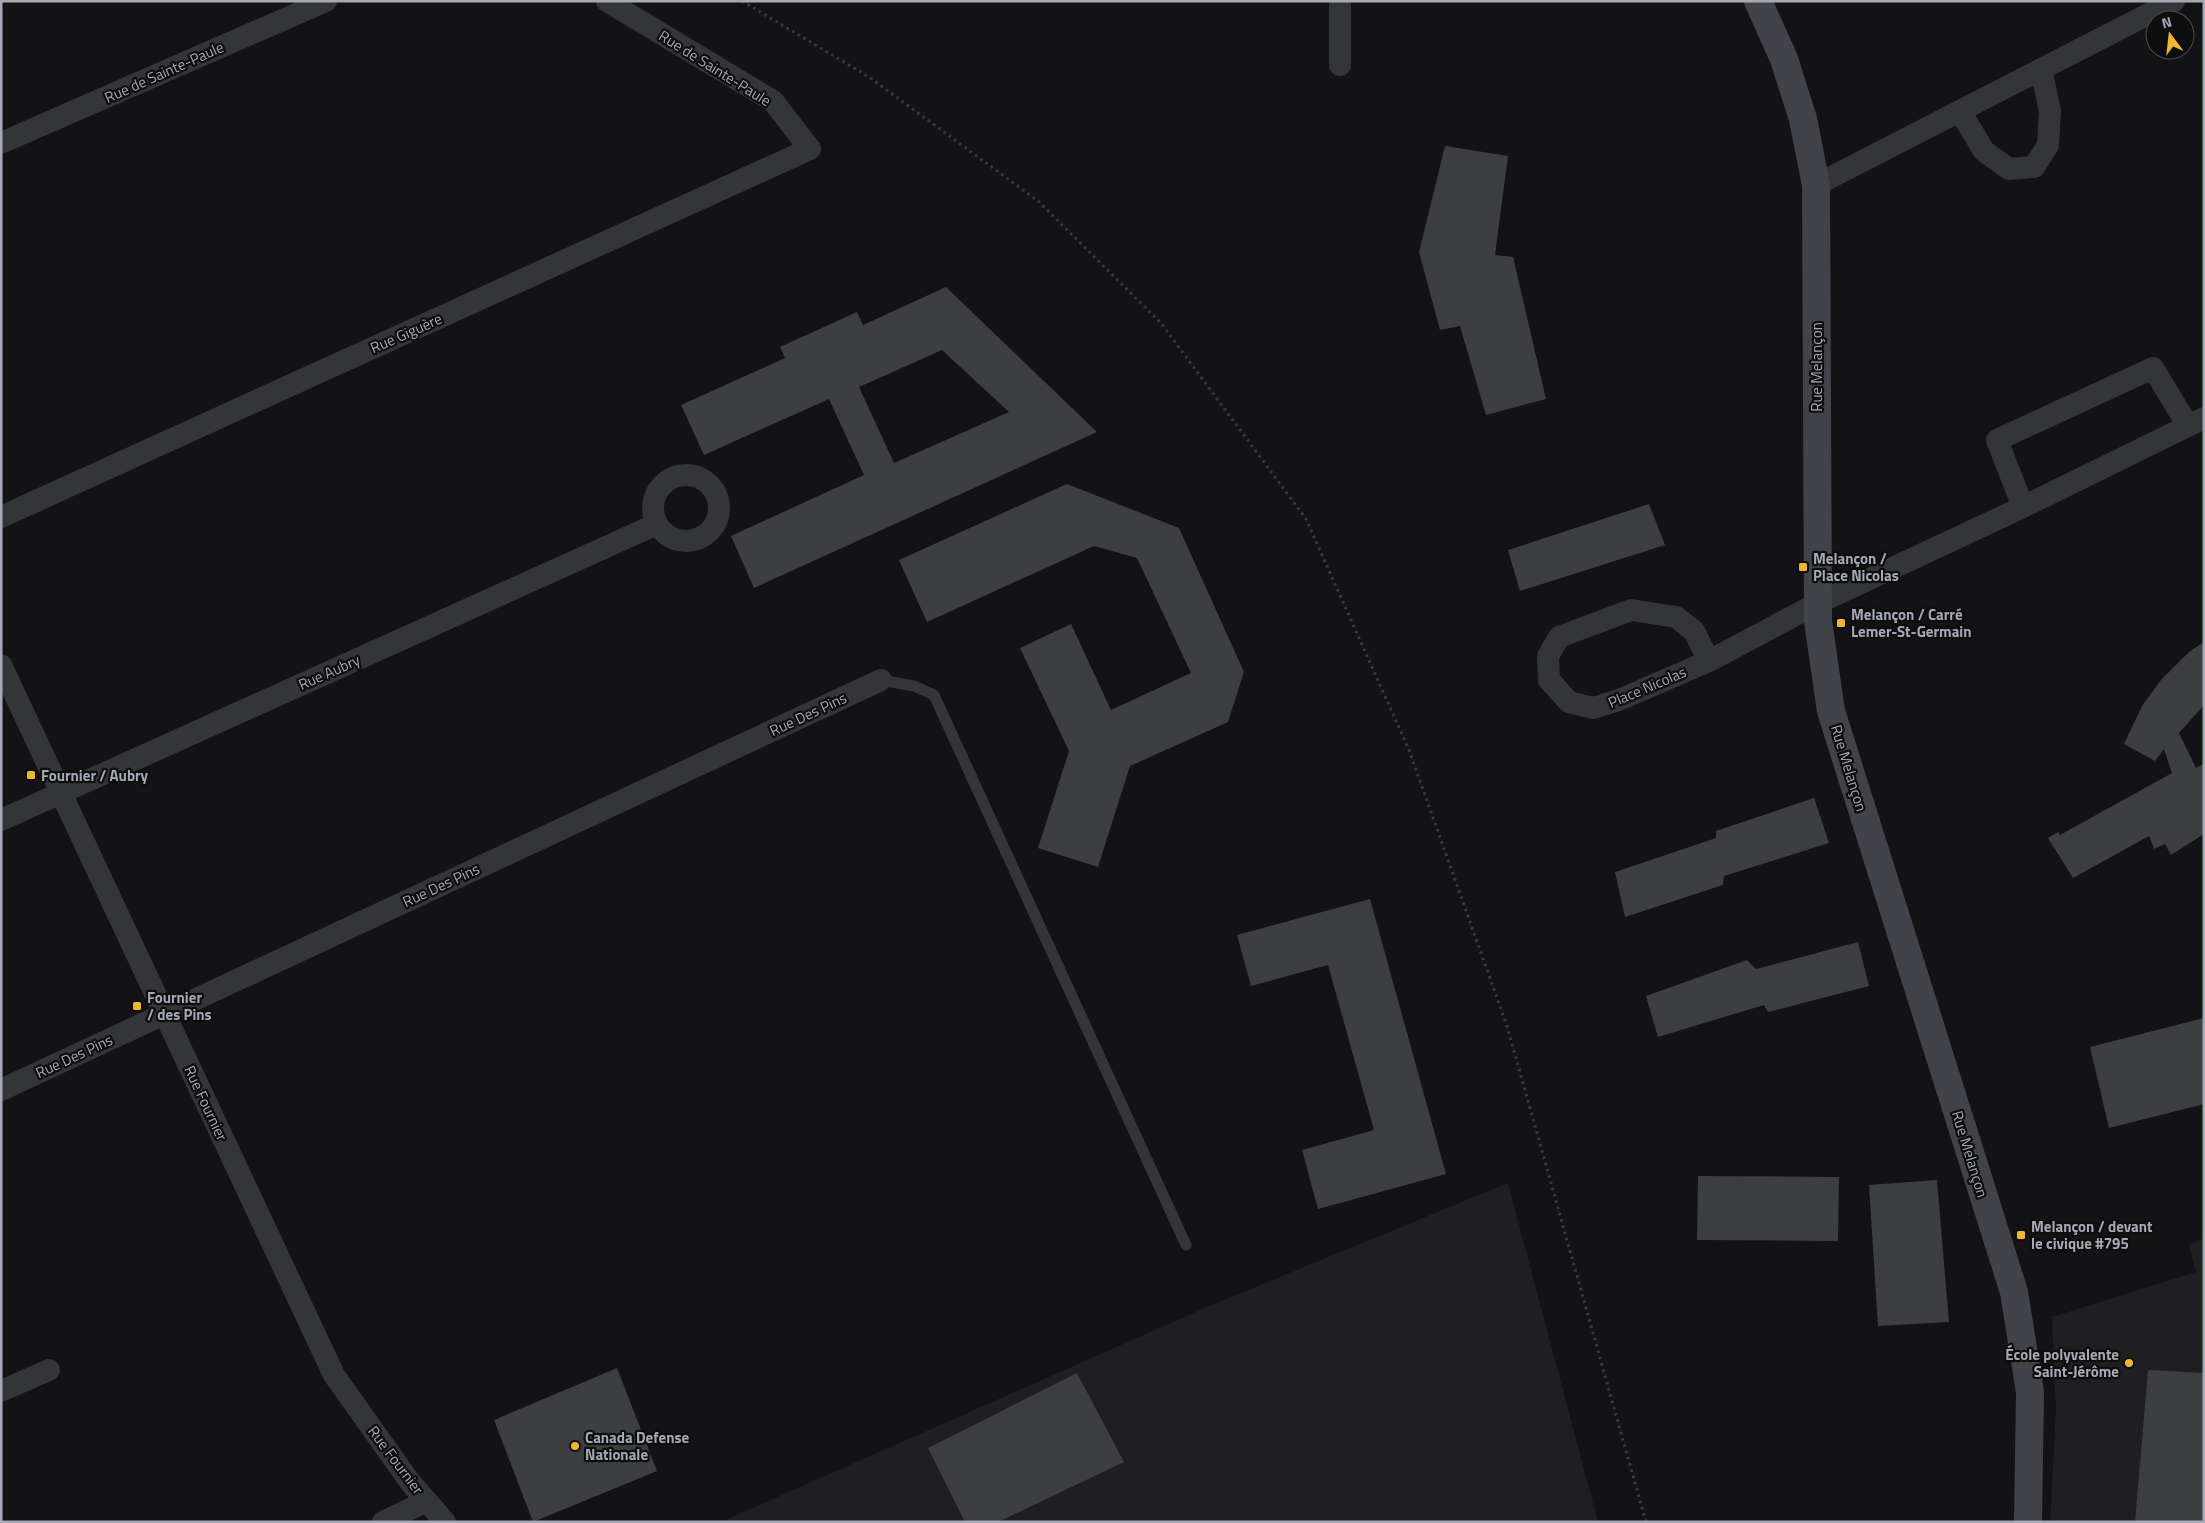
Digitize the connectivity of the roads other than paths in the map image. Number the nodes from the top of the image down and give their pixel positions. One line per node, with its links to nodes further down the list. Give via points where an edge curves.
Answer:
1 (326, 1): 9 (street, Rue de Sainte-Paule)
2 (607, 1): 10 (street, Rue de Sainte-Paule, via 772,101)
3 (1340, 1): 6 (street)
4 (1758, 1): 11 (street, Rue Melançon, via 1784,60 1803,119)
5 (2174, 1): 7 (street)
6 (1340, 65)
7 (2041, 69): 8 (street); 8 (street, via 2050,111 2048,145 2034,167 2009,169 1984,151)
8 (1960, 111): 11 (street)
9 (1, 143)
10 (810, 149): 14 (street, Rue Giguère)
11 (1816, 186): 16 (street, Rue Melançon)
12 (2196, 422): 13 (street, Place Nicolas); 13 (street, via 2153,368 1997,440)
13 (2024, 507): 16 (street, Place Nicolas)
14 (1, 517)
15 (657, 524): 20 (street, Rue Aubry)
16 (1818, 604): 17 (street, Place Nicolas); 30 (street, Rue Melançon, via 1831,711 2014,1292 2030,1392)
17 (1709, 660): 17 (street, Place Nicolas, via 1619,700 1593,708 1568,702 1549,680 1548,656 1559,638 1630,610 1676,617 1694,631)
18 (1, 665): 20 (street, Rue Fournier)
19 (881, 680): 22 (street, Rue Des Pins); 24 (lane, via 914,686 934,695)
20 (61, 793): 21 (street, Rue Aubry); 22 (street, Rue Fournier)
21 (1, 820)
22 (164, 1014): 23 (street, Rue Des Pins); 27 (street, Rue Fournier, via 334,1375)
23 (1, 1090)
24 (1186, 1245)
25 (49, 1370): 26 (street)
26 (1, 1392)
27 (427, 1501): 28 (street); 29 (street, Rue Fournier)
28 (383, 1522)
29 (445, 1522)
30 (2028, 1522)

